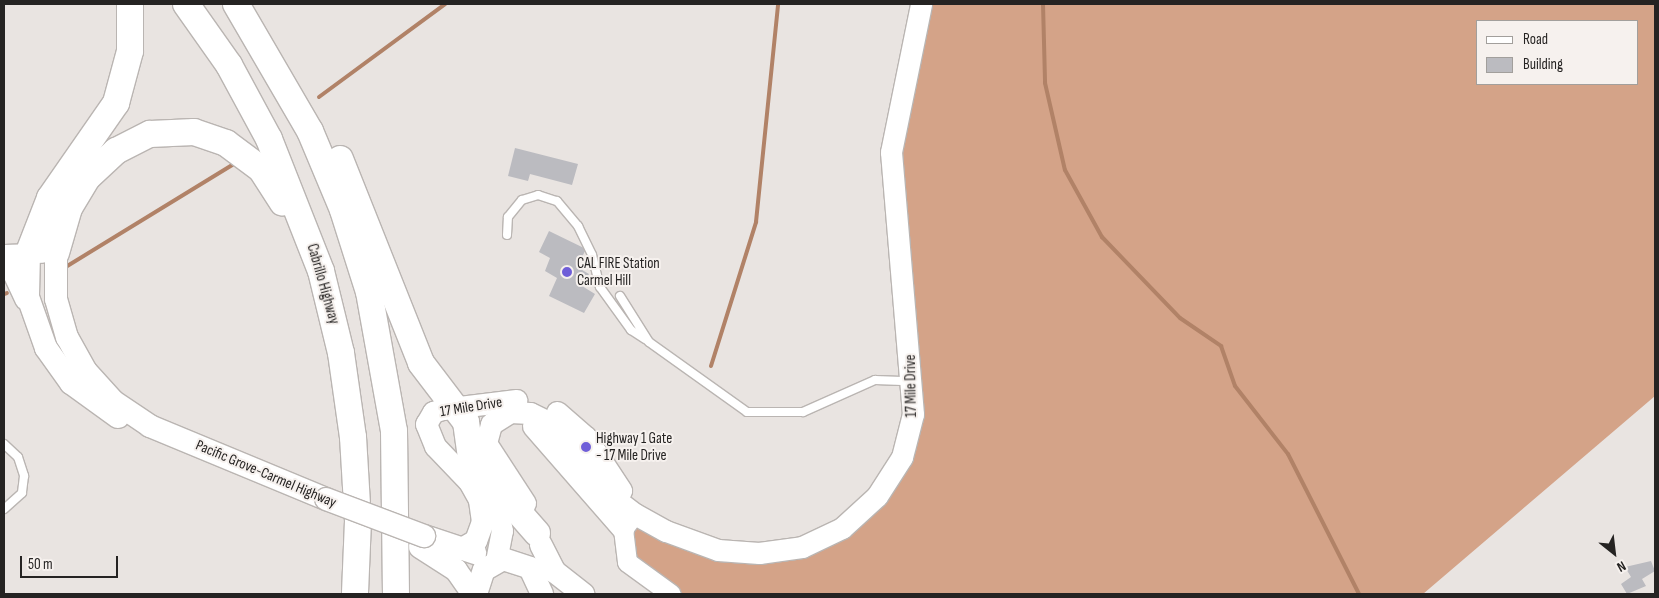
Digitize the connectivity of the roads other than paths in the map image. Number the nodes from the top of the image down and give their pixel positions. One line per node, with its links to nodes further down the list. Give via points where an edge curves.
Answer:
1 (130, 4): 7 (highway, via 130,51 116,103 50,198)
2 (186, 4): 13 (highway, Cabrillo Highway, via 233,72 277,156 312,243)
3 (236, 4): 5 (highway)
4 (921, 4): 15 (main road, 17 Mile Drive, via 891,152)
5 (255, 31): 16 (highway, via 292,76 322,124 356,194 421,363); 28 (highway, via 322,157 374,310 397,460)
6 (507, 235): 14 (lane, via 508,217 522,200 538,195 557,201 578,226 592,255 600,287 631,330)
7 (29, 252): 8 (street); 9 (street); 12 (main road, Pacific Grove-Carmel Highway, via 27,286)
8 (56, 253): 13 (highway, via 73,200 109,155 150,134 202,134 242,151 267,176); 17 (main road, Pacific Grove-Carmel Highway, via 56,299 71,347 106,394)
9 (4, 254)
10 (4, 264): 12 (main road, via 17,279)
11 (620, 296): 14 (lane)
12 (33, 317): 17 (main road, Pacific Grove-Carmel Highway, via 58,367 80,392 115,416)
13 (335, 326): 27 (highway, Cabrillo Highway, via 356,466)
14 (648, 342): 15 (lane, via 747,412 804,412 875,380)
15 (914, 382): 21 (main road, 17 Mile Drive, via 910,439 892,476 860,514 823,539 782,551 737,553)
16 (457, 408): 19 (main road, 17 Mile Drive, via 434,412 426,428 435,446); 21 (main road, 17 Mile Drive, via 517,400 562,415 600,457); 22 (highway, via 466,422 473,462)
17 (150, 426): 23 (main road, Pacific Grove-Carmel Highway, bridge)
18 (4, 444): 20 (lane, via 18,457 24,476 22,493)
19 (468, 478): 24 (main road, via 480,500 483,522 476,541); 25 (main road, 17 Mile Drive, via 500,516 502,531)
20 (4, 509)
21 (629, 522): 22 (main road, 17 Mile Drive, via 548,420 524,412 505,414 491,424 486,438 489,453 529,509); 31 (street, via 627,562)
22 (539, 539): 26 (main road, 17 Mile Drive, via 544,561); 30 (main road, via 555,572)
23 (422, 541): 24 (main road, Pacific Grove-Carmel Highway); 29 (main road, Pacific Grove-Carmel Highway, via 456,570)
24 (462, 549): 25 (main road, Pacific Grove-Carmel Highway)
25 (495, 562): 26 (main road, via 521,562); 29 (main road, via 481,576)
26 (544, 588)
27 (355, 594)
28 (396, 594)
29 (474, 594)
30 (583, 594)
31 (671, 594)

